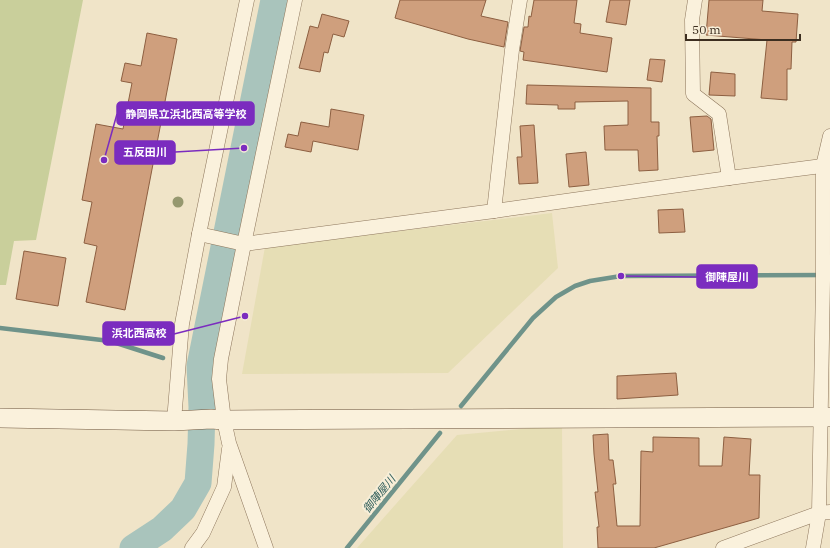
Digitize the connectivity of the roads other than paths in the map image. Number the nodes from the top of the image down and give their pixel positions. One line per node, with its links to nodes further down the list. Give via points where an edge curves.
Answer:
1 (248, 0): 9 (street)
2 (295, 0): 10 (street)
3 (520, 0): 8 (street)
4 (695, 0): 7 (street, via 692,20 693,94 719,114)
5 (830, 136): 6 (street)
6 (826, 166): 7 (street); 11 (street, via 823,276)
7 (729, 178): 8 (street)
8 (494, 211): 10 (street)
9 (205, 236): 10 (street); 13 (street, via 182,324)
10 (240, 243): 14 (street, via 220,366)
11 (825, 417): 14 (street); 16 (street)
12 (0, 418): 13 (street)
13 (181, 420): 14 (street)
14 (217, 420): 15 (street)
15 (229, 443): 17 (street, via 224,487 203,533); 18 (street)
16 (824, 512): 19 (street); 20 (street)
17 (192, 548)
18 (266, 548)
19 (723, 548)
20 (813, 548)

